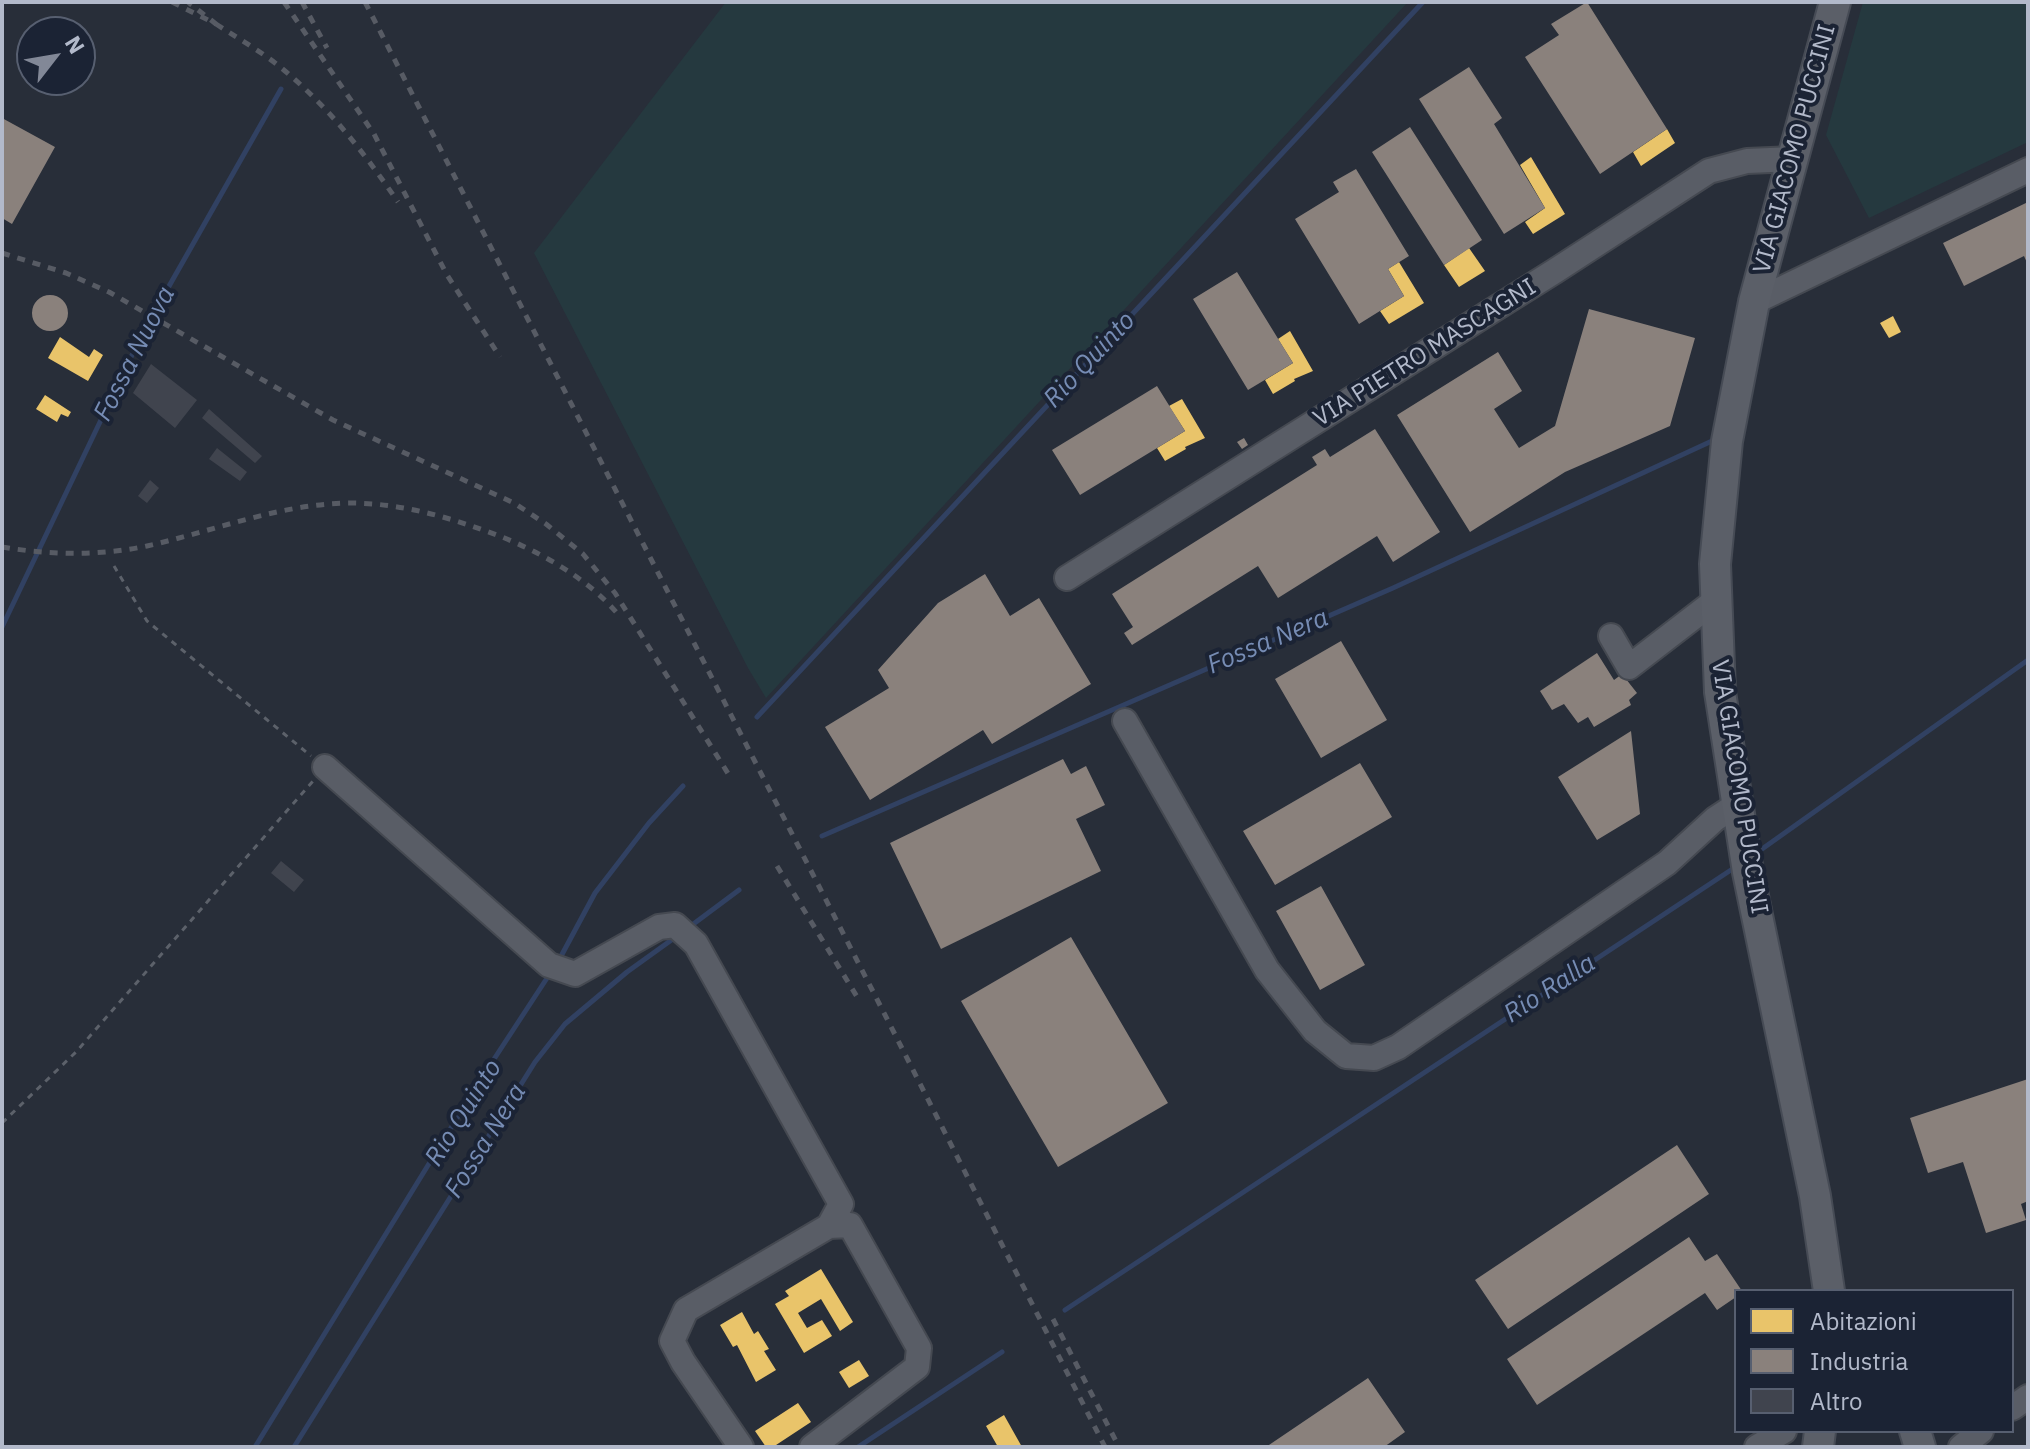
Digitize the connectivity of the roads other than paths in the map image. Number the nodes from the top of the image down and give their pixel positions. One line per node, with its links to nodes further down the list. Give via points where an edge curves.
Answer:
1 (1835, 2): 2 (main road, VIA GIACOMO PUCCINI)
2 (1794, 159): 4 (main road, VIA GIACOMO PUCCINI); 5 (street, VIA PIETRO MASCAGNI, via 1747,161 1709,171)
3 (2028, 170): 4 (street)
4 (1754, 302): 6 (main road, VIA GIACOMO PUCCINI, via 1727,441)
5 (1067, 578)
6 (1716, 600): 7 (street, via 1629,667); 10 (main road, VIA GIACOMO PUCCINI, via 1720,692)
7 (1611, 636)
8 (1125, 721): 10 (street, via 1267,970 1315,1031 1346,1056 1374,1058 1398,1047 1667,863)
9 (325, 767): 12 (street, via 556,967 575,974 659,927 682,931 696,944 841,1204)
10 (1738, 804): 11 (main road, VIA GIACOMO PUCCINI)
11 (1815, 1196): 13 (main road, VIA GIACOMO PUCCINI); 14 (main road, VIA GIACOMO PUCCINI)
12 (829, 1226): 17 (street, via 686,1310 677,1326 672,1341 683,1362); 18 (street, via 850,1225 919,1348 917,1367)
13 (1829, 1289)
14 (1841, 1289)
15 (1781, 1433): 19 (street)
16 (1978, 1433): 20 (street)
17 (741, 1447)
18 (812, 1447)
19 (1757, 1447)
20 (1961, 1447)

